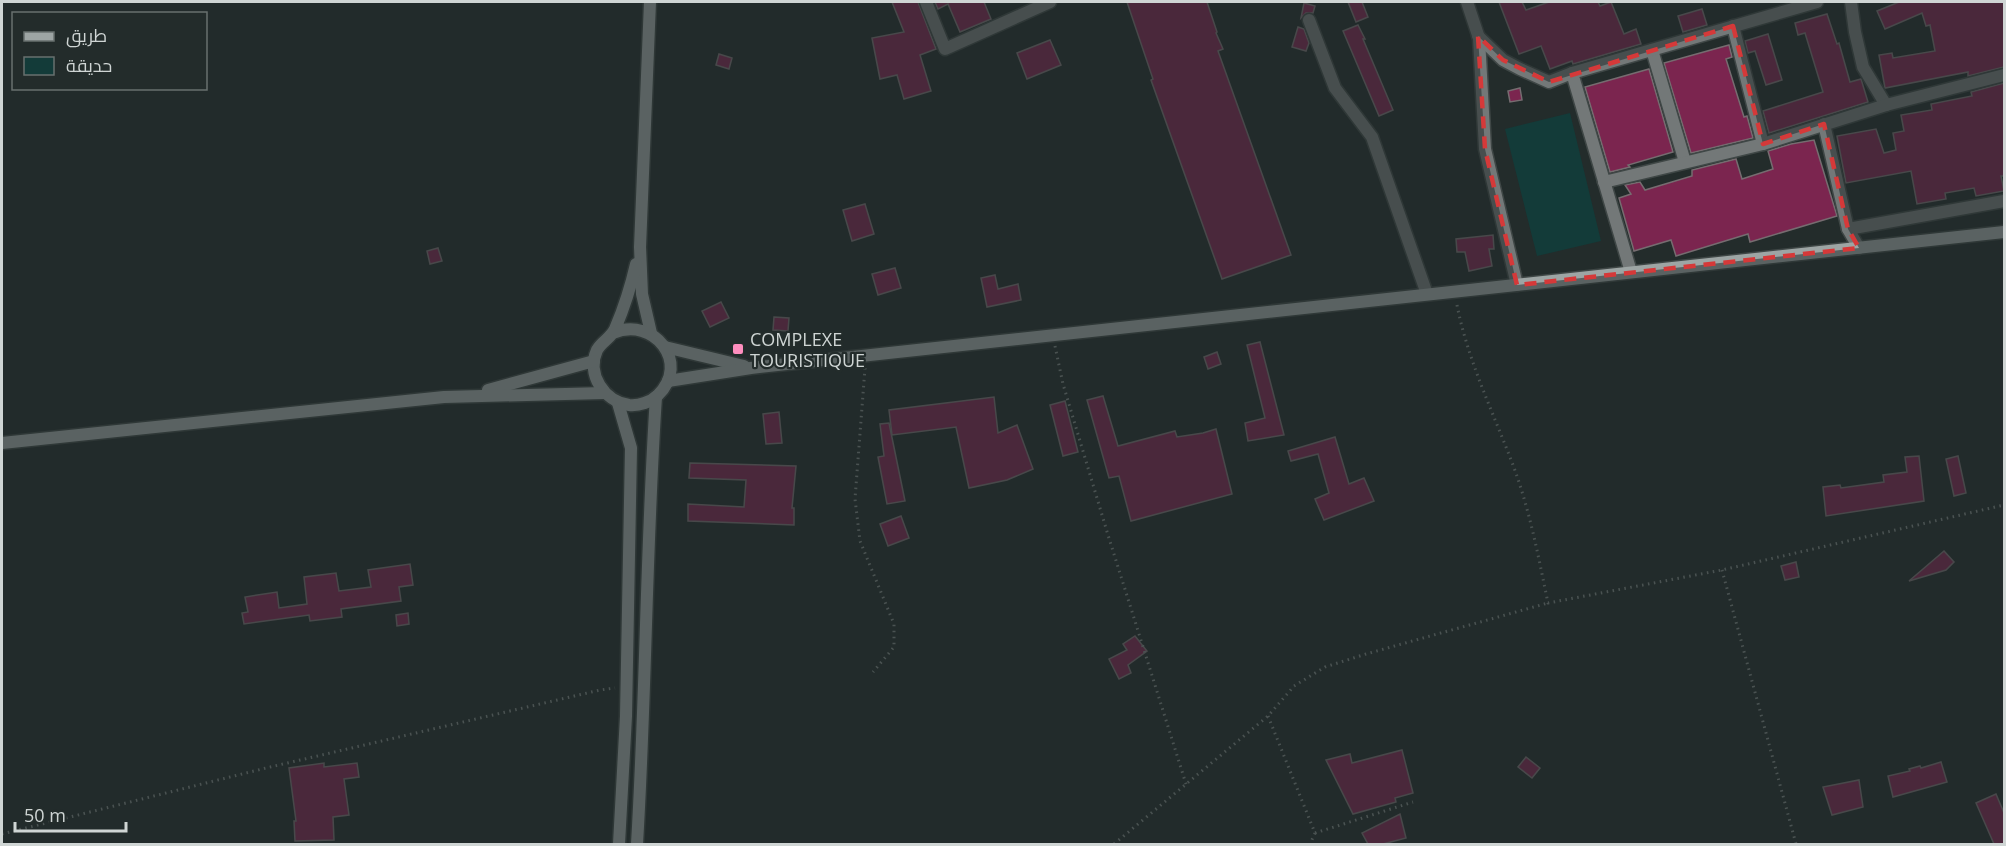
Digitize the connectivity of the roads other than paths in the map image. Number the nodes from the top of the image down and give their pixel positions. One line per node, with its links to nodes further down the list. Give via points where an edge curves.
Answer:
1 (650, 2): 21 (main road)
2 (926, 2): 3 (street, via 945,49)
3 (1050, 2)
4 (1467, 2): 9 (street)
5 (1817, 2): 8 (street)
6 (1851, 2): 13 (street, via 1863,67)
7 (1309, 20): 25 (street, via 1335,88 1372,137)
8 (1733, 26): 10 (street); 15 (street)
9 (1478, 36): 11 (street, via 1503,60 1549,82); 24 (street, via 1485,149)
10 (1652, 50): 11 (street); 16 (street)
11 (1572, 73): 17 (street)
12 (2004, 75): 13 (street)
13 (1886, 105): 14 (street)
14 (1824, 124): 15 (street); 19 (street)
15 (1763, 144): 16 (street)
16 (1685, 162): 17 (street)
17 (1604, 182): 23 (street)
18 (2004, 201): 19 (street)
19 (1848, 229): 22 (street)
20 (2004, 232): 22 (main road)
21 (640, 247): 26 (main road); 27 (main road, via 642,294)
22 (1859, 248): 23 (main road)
23 (1631, 272): 24 (main road)
24 (1517, 285): 25 (main road)
25 (1428, 294): 30 (main road)
26 (613, 333): 27 (main road, via 634,328); 29 (main road, via 602,342)
27 (651, 333): 28 (main road)
28 (665, 347): 30 (main road); 31 (main road, via 671,368)
29 (594, 361): 32 (main road, via 595,377); 33 (main road)
30 (751, 368): 31 (main road)
31 (668, 381): 34 (main road)
32 (604, 393): 33 (main road); 35 (main road)
33 (469, 395): 36 (main road)
34 (656, 397): 35 (main road, via 640,405); 38 (main road)
35 (618, 403): 37 (main road, via 631,448)
36 (2, 443)
37 (619, 844)
38 (637, 844)

